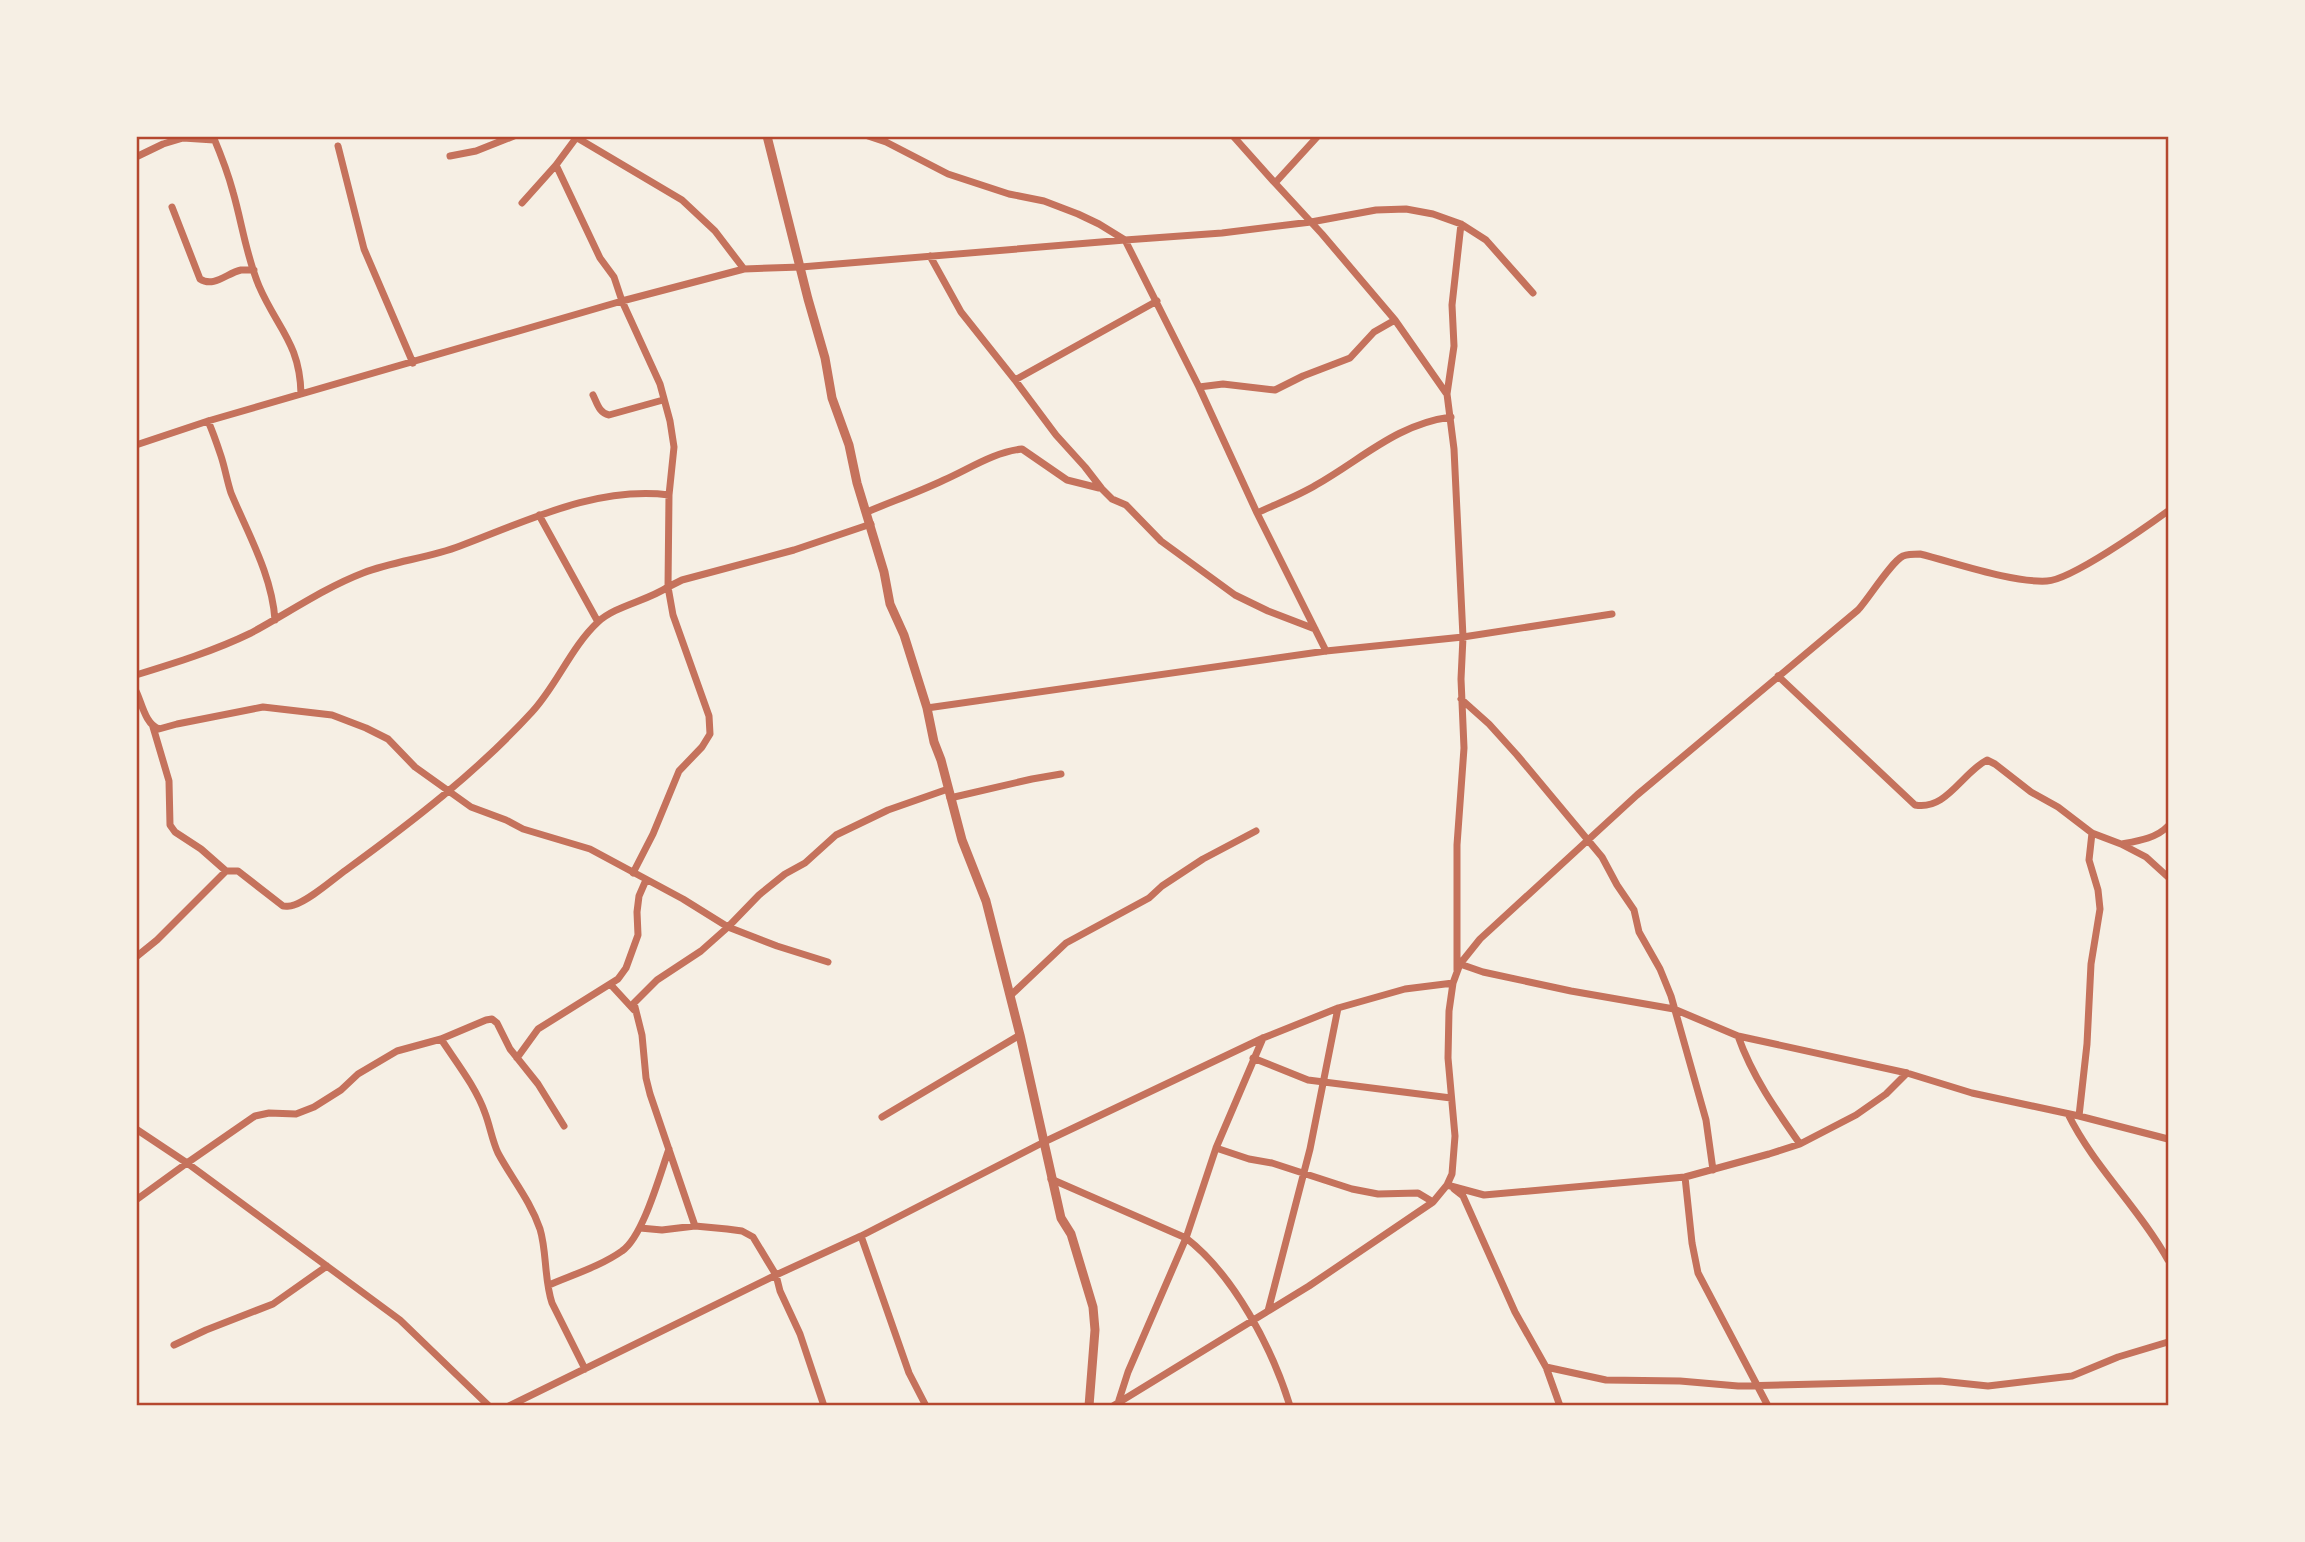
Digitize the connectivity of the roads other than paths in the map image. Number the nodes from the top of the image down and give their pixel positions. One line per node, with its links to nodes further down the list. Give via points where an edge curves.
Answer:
1 (514, 136): 9 (street)
2 (767, 136): 19 (street)
3 (867, 136): 17 (street, via 948,174 1078,214)
4 (1233, 136): 12 (street)
5 (1318, 136): 12 (street)
6 (575, 137): 11 (street); 20 (street, via 682,200 715,231)
7 (214, 138): 10 (street, via 183,138); 21 (street)
8 (338, 146): 26 (street, via 364,249)
9 (450, 156)
10 (136, 157)
11 (556, 165): 13 (street); 23 (street)
12 (1275, 183): 15 (street)
13 (522, 203)
14 (172, 206): 21 (street, via 201,279 210,283)
15 (1311, 222): 16 (street, via 1406,209); 17 (street); 25 (street)
16 (1461, 224): 22 (street, via 1486,240); 31 (street)
17 (1125, 240): 18 (street); 24 (street)
18 (930, 256): 19 (street); 27 (street, via 961,312)
19 (801, 267): 20 (street); 39 (street, via 832,398)
20 (744, 269): 23 (street)
21 (254, 270): 29 (street, via 298,362)
22 (1533, 293)
23 (622, 301): 26 (street); 32 (street)
24 (1157, 301): 27 (street); 28 (street)
25 (1395, 320): 28 (street, via 1374,332 1350,358 1275,390 1223,384); 31 (street)
26 (413, 363): 29 (street)
27 (1015, 380): 36 (street)
28 (1199, 387): 40 (street)
29 (301, 394): 34 (street)
30 (593, 394): 32 (street, via 600,409 609,415)
31 (1447, 394): 33 (street)
32 (663, 400): 37 (street, via 674,447)
33 (1451, 417): 40 (street, via 1415,425 1316,485); 48 (street)
34 (208, 421): 35 (street); 45 (street, via 266,578)
35 (136, 445)
36 (1102, 489): 39 (street, via 1067,480 1022,449); 47 (street, via 1126,505 1161,541 1235,595)
37 (669, 495): 41 (street, via 647,492 599,498); 43 (street)
38 (2168, 511): 51 (street, via 2073,573 2050,581 2024,580 1920,554 1906,555 1895,562 1858,611)
39 (867, 512): 42 (street)
40 (1257, 513): 47 (street)
41 (540, 515): 45 (street, via 456,548 365,573); 46 (street)
42 (871, 524): 43 (street); 54 (street, via 890,604)
43 (668, 587): 46 (street); 65 (street, via 673,615 709,716 710,734 679,771)
44 (1612, 614): 48 (street)
45 (275, 620): 50 (street, via 211,651)
46 (598, 622): 57 (street, via 533,711)
47 (1315, 629): 49 (street)
48 (1463, 637): 49 (street); 53 (street)
49 (1326, 652): 54 (street)
50 (136, 676)
51 (1778, 676): 61 (street, via 1915,805 1943,799 1987,760); 62 (street)
52 (136, 691): 55 (street)
53 (1461, 699): 62 (street, via 1508,745); 71 (street, via 1464,748 1457,845)
54 (927, 708): 58 (street)
55 (153, 727): 57 (street, via 263,707 332,715 388,739); 64 (street, via 169,781 170,825)
56 (1061, 775): 58 (street)
57 (447, 792): 64 (street, via 383,844 291,906 275,901 238,870); 65 (street, via 523,829 613,859)
58 (949, 793): 68 (street, via 888,810 836,835 759,895); 74 (street, via 986,901)
59 (2168, 826): 63 (street, via 2148,838)
60 (1256, 831): 74 (street, via 1066,943)
61 (2092, 833): 63 (street); 88 (street, via 2089,860 2100,909)
62 (1588, 841): 71 (street, via 1480,939); 76 (street, via 1634,910 1639,932 1660,969)
63 (2121, 844): 66 (street, via 2146,857)
64 (226, 871): 69 (street)
65 (633, 873): 67 (street)
66 (2168, 877)
67 (646, 880): 68 (street); 73 (street, via 639,896 638,934 626,968)
68 (728, 927): 70 (street); 77 (street, via 657,979 634,1003)
69 (136, 957)
70 (828, 962)
71 (1458, 967): 72 (street); 76 (street)
72 (1453, 983): 75 (street, via 1405,989); 86 (street, via 1448,1058)
73 (611, 985): 77 (street); 82 (street, via 538,1029)
74 (1010, 996): 78 (street)
75 (1338, 1008): 80 (street); 85 (street)
76 (1674, 1009): 79 (street); 98 (street, via 1706,1120)
77 (635, 1011): 95 (street, via 646,1078)
78 (1020, 1035): 89 (street); 93 (street)
79 (1738, 1036): 84 (street); 94 (street, via 1761,1087)
80 (1263, 1038): 83 (street); 93 (street)
81 (441, 1039): 82 (street, via 492,1019); 97 (street, via 397,1051 358,1073 314,1107 296,1114 256,1116); 112 (street, via 485,1112 499,1154 524,1193 540,1230)
82 (517, 1058): 90 (street)
83 (1254, 1058): 85 (street); 96 (street)
84 (1907, 1073): 87 (street); 94 (street, via 1856,1115)
85 (1324, 1083): 86 (street); 99 (street)
86 (1451, 1098): 102 (street, via 1455,1136)
87 (2068, 1114): 88 (street); 109 (street, via 2082,1141 2140,1215)
88 (2079, 1116): 92 (street)
89 (882, 1117)
90 (564, 1126)
91 (136, 1129): 97 (street)
92 (2168, 1139)
93 (1044, 1142): 101 (street); 107 (street)
94 (1800, 1144): 98 (street)
95 (669, 1148): 105 (street); 106 (street)
96 (1216, 1149): 99 (street); 108 (street)
97 (187, 1163): 103 (street); 110 (street)
98 (1713, 1170): 100 (street)
99 (1303, 1173): 104 (street, via 1378,1194 1418,1193); 113 (street)
100 (1685, 1177): 102 (street, via 1484,1195); 119 (street, via 1698,1273)
101 (1051, 1179): 108 (street); 125 (street, via 1093,1307 1096,1330)
102 (1447, 1185): 104 (street); 117 (street, via 1462,1196 1515,1312)
103 (136, 1200)
104 (1433, 1202): 113 (street)
105 (695, 1226): 106 (street); 111 (street, via 742,1231 753,1237)
106 (639, 1228): 112 (street, via 623,1251)
107 (861, 1236): 111 (street); 124 (street, via 909,1373)
108 (1186, 1238): 114 (street, via 1222,1273); 120 (street)
109 (2168, 1260)
110 (327, 1266): 116 (street, via 273,1304); 121 (street, via 400,1320)
111 (776, 1275): 118 (street); 123 (street)
112 (549, 1285): 118 (street, via 552,1303)
113 (1268, 1311): 114 (street)
114 (1252, 1321): 120 (street); 126 (street, via 1280,1374)
115 (2168, 1342): 119 (street, via 2072,1376 1988,1386 1940,1381)
116 (174, 1345)
117 (1546, 1367): 119 (street, via 1606,1380); 127 (street)
118 (585, 1369): 122 (street)
119 (1758, 1386): 128 (street)
120 (1115, 1403)
121 (489, 1405)
122 (509, 1405)
123 (824, 1405)
124 (926, 1405)
125 (1089, 1405)
126 (1290, 1405)
127 (1560, 1405)
128 (1768, 1405)

